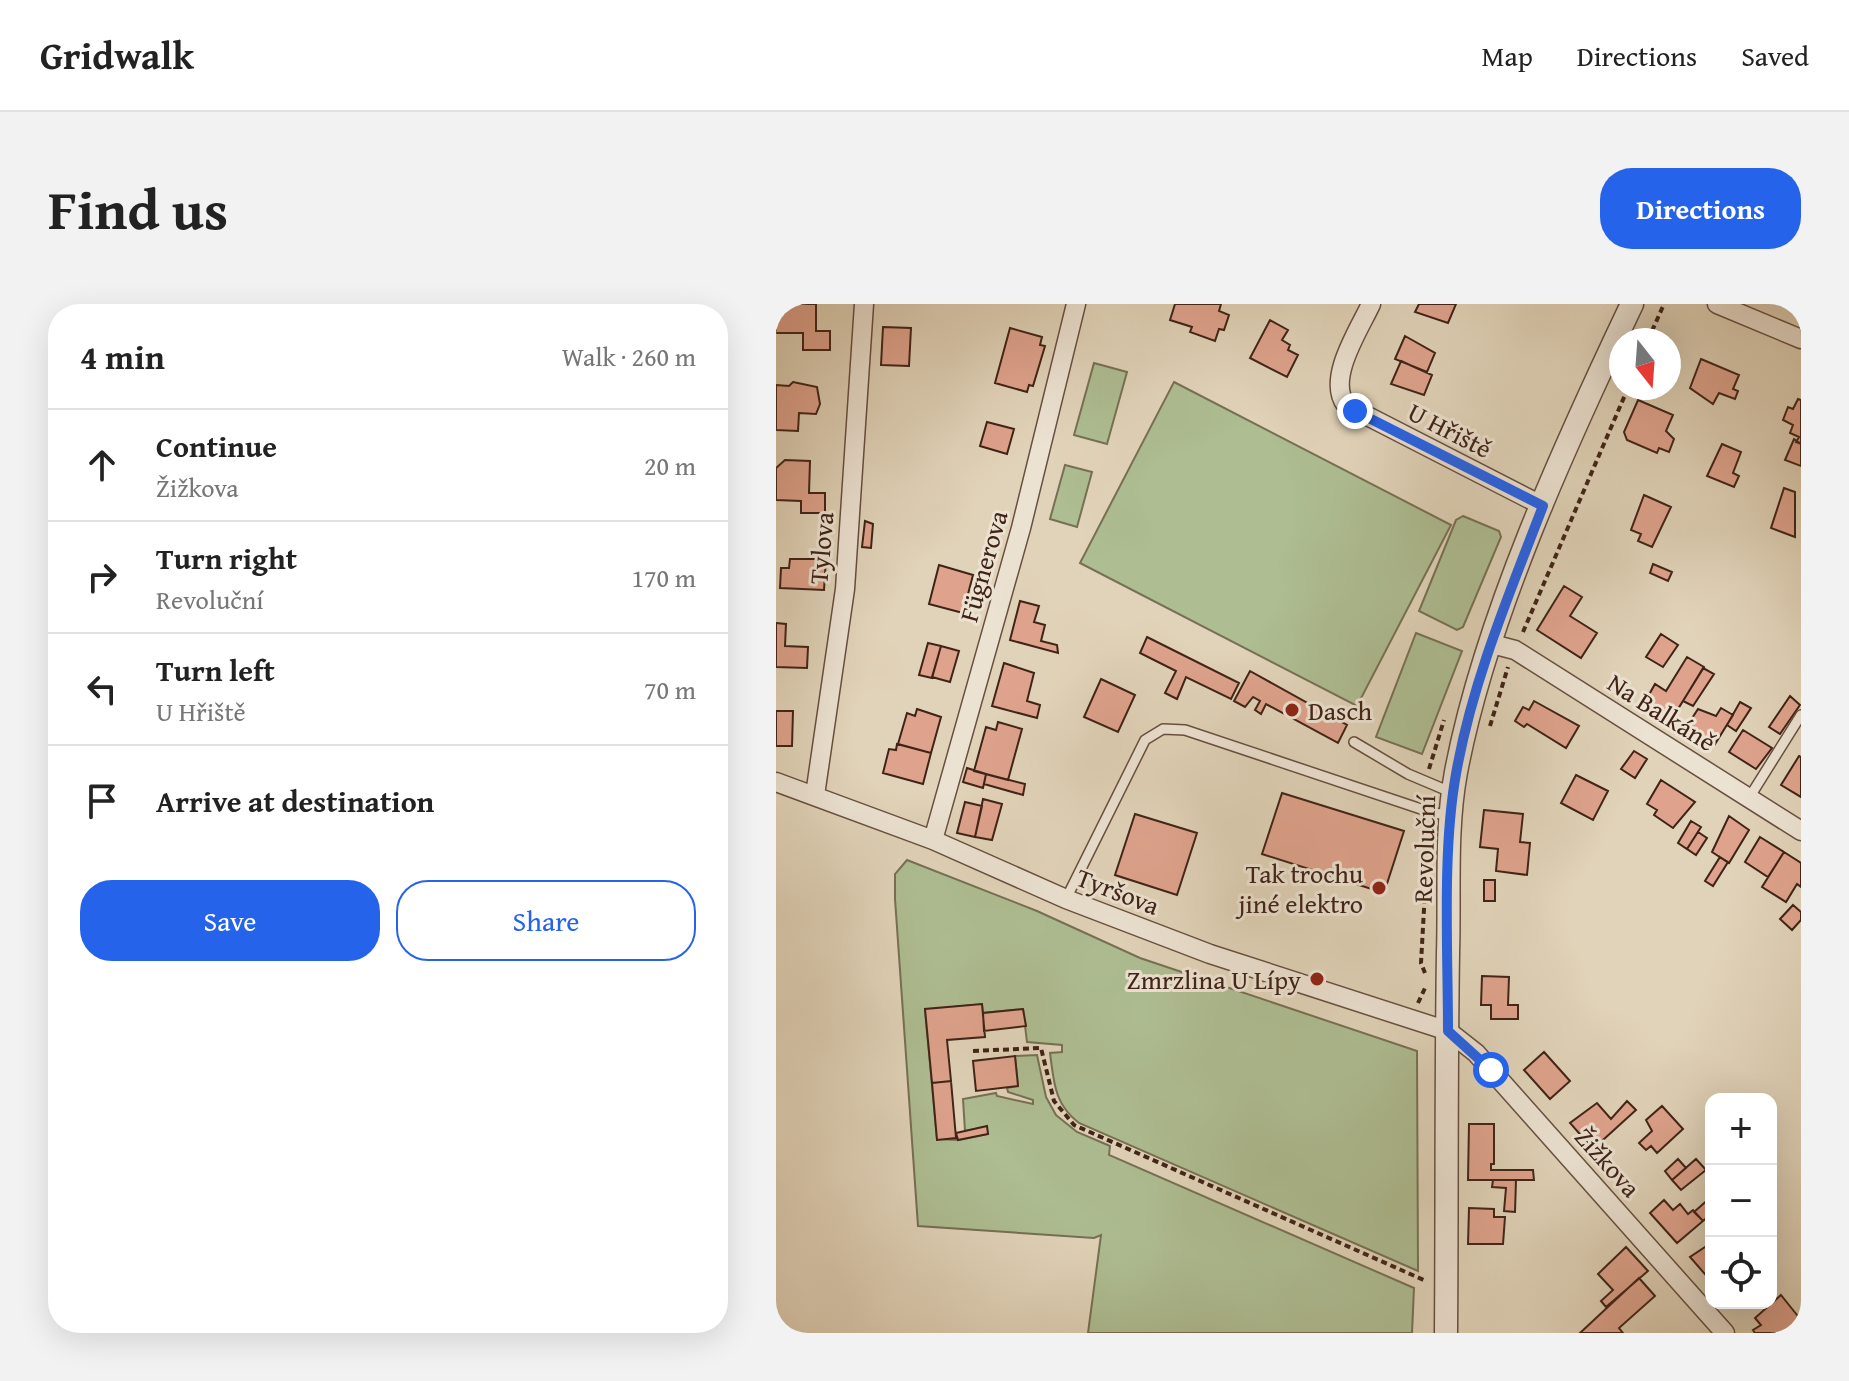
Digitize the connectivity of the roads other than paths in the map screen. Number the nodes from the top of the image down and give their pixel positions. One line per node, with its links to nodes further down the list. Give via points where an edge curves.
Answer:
1 (864, 304): 12 (street, Tylova, via 845,589)
2 (1076, 304): 16 (street, Fügnerova, via 1021,528)
3 (1371, 304): 7 (street, U Hřiště, via 1339,380 1342,400)
4 (1632, 304): 7 (street, Revoluční)
5 (1717, 304): 6 (street)
6 (1801, 339)
7 (1543, 506): 8 (street, Revoluční)
8 (1492, 644): 13 (street, Na Balkáně, via 1515,650); 14 (street, Revoluční, via 1462,747)
9 (1801, 715): 13 (lane)
10 (1354, 742): 14 (lane)
11 (776, 782): 12 (street, Tyršova)
12 (815, 795): 16 (street, Tyršova)
13 (1749, 798): 15 (street, Na Balkáně)
14 (1452, 804): 17 (lane, via 1433,813 1185,730 1163,729 1145,740); 18 (street, Revoluční)
15 (1801, 831)
16 (933, 840): 17 (street, Tyršova)
17 (1066, 899): 18 (street, Tyršova, via 1210,954)
18 (1448, 1031): 19 (street, Revoluční); 20 (street, Žižkova, via 1476,1053)
19 (1446, 1333)
20 (1725, 1333)

